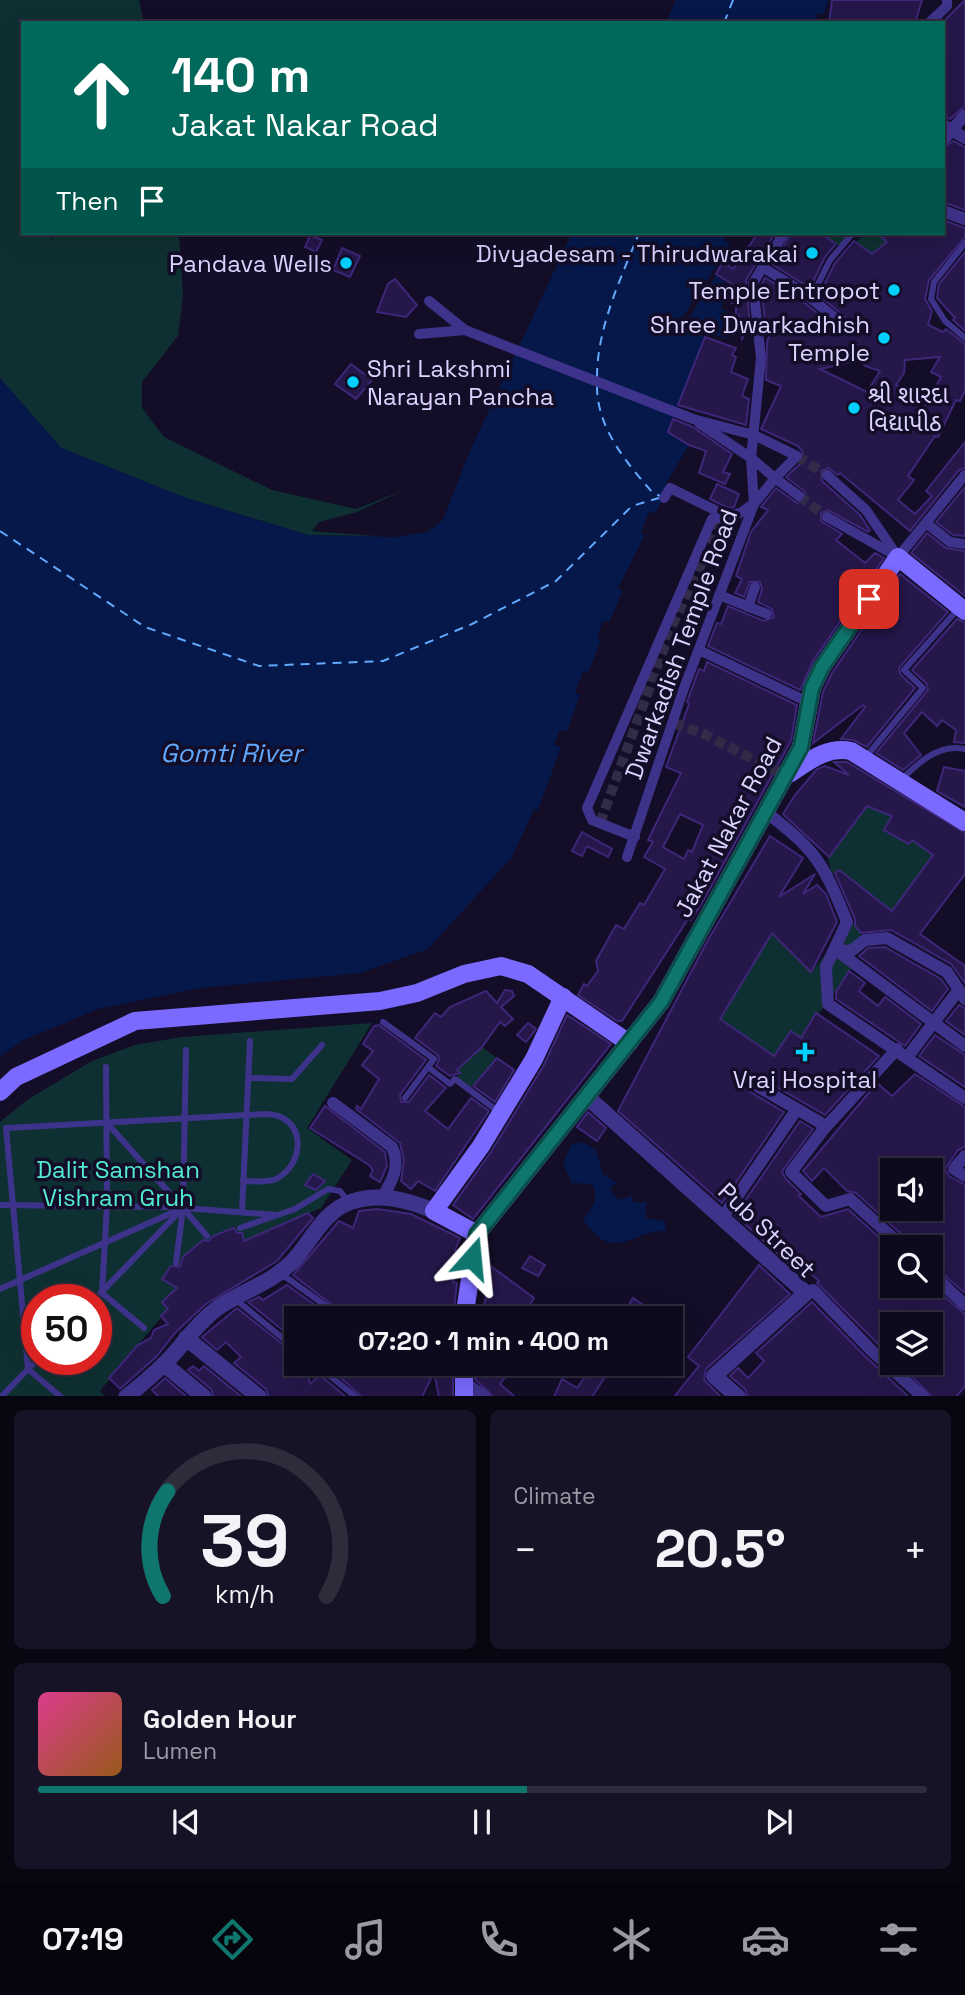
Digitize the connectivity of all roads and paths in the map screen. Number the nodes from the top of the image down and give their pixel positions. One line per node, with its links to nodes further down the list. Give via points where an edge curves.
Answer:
1 (947, 0): 2 (street, via 947,6)
2 (931, 21)
3 (965, 115): 4 (street)
4 (946, 132): 5 (street)
5 (965, 138)
6 (945, 212): 7 (street)
7 (965, 219)
8 (783, 235): 11 (street)
9 (851, 235): 12 (lane, via 830,260)
10 (965, 243): 17 (lane, via 934,282 931,299 945,321)
11 (762, 267): 12 (street); 19 (street, via 753,283 761,358)
12 (811, 298): 14 (street)
13 (429, 301): 15 (street)
14 (839, 321)
15 (465, 330): 16 (street); 18 (street)
16 (419, 334)
17 (963, 334)
18 (693, 419): 19 (street); 20 (street)
19 (754, 435): 20 (street); 23 (street, Dwarkadish Temple Road, via 797,456)
20 (751, 458): 23 (street); 26 (street)
21 (827, 475): 31 (street, via 866,510)
22 (965, 475): 29 (street)
23 (775, 478): 24 (street); 26 (street, Dwarkadish Temple Road)
24 (799, 496)
25 (664, 498): 27 (street, via 670,488)
26 (754, 504): 27 (street); 33 (street, Dwarkadish Temple Road)
27 (730, 516): 45 (street, via 712,519 587,808 592,820)
28 (827, 517): 31 (street)
29 (926, 523): 30 (street, via 950,542); 31 (street)
30 (965, 544)
31 (898, 557): 35 (main road); 38 (main road, Jakat Nakar Road, via 822,667)
32 (755, 587): 34 (street)
33 (719, 596): 34 (street); 37 (street, Dwarkadish Temple Road)
34 (748, 607): 36 (street)
35 (962, 609): 40 (lane, via 904,670 923,688)
36 (767, 614)
37 (699, 650): 38 (street); 45 (street, Dwarkadish Temple Road)
38 (810, 703): 41 (main road, Jakat Nakar Road, via 801,747)
39 (965, 749): 42 (lane, via 938,751)
40 (864, 760): 41 (main road, via 838,749); 42 (main road)
41 (786, 776): 43 (main road, Jakat Nakar Road)
42 (899, 781): 44 (main road)
43 (766, 812): 47 (street, via 821,861 847,922); 53 (main road, Jakat Nakar Road, via 661,1002)
44 (964, 819)
45 (635, 837): 46 (street, Dwarkadish Temple Road)
46 (627, 858)
47 (836, 950): 48 (street, via 851,951 865,940 887,938 947,972); 51 (street); 57 (street, via 826,967 828,1004)
48 (961, 995): 51 (street)
49 (563, 997): 53 (main road); 62 (main road, via 528,974 501,966 380,1001 135,1021 16,1077); 68 (main road, via 534,1059)
50 (383, 1022): 59 (lane, via 434,1059)
51 (933, 1022): 55 (street); 57 (street)
52 (250, 1041): 60 (lane)
53 (629, 1043): 63 (main road, Jakat Nakar Road)
54 (321, 1045): 60 (lane, via 292,1079)
55 (965, 1046)
56 (187, 1050): 70 (lane)
57 (903, 1053): 65 (street); 72 (street)
58 (106, 1067): 71 (lane)
59 (428, 1067): 64 (lane); 68 (lane, via 450,1084 455,1079)
60 (248, 1078): 69 (lane)
61 (751, 1083): 67 (street)
62 (0, 1092)
63 (586, 1096): 85 (street, Pub Street); 87 (main road, Jakat Nakar Road)
64 (405, 1098)
65 (965, 1098)
66 (332, 1103): 76 (street, via 392,1147 396,1171)
67 (797, 1109): 72 (street); 85 (street)
68 (501, 1113): 82 (main road)
69 (247, 1115): 70 (lane); 75 (lane); 75 (lane, via 282,1116 297,1130 297,1143 284,1174 263,1182)
70 (185, 1119): 71 (lane); 81 (lane)
71 (106, 1122): 79 (lane, via 6,1128); 80 (lane); 81 (lane)
72 (826, 1126): 88 (street, via 791,1172 826,1206 850,1199)
73 (965, 1156): 74 (street, via 954,1169)
74 (965, 1176)
75 (243, 1181): 83 (lane)
76 (382, 1198): 77 (street); 82 (street, via 414,1202)
77 (348, 1202): 84 (lane, via 340,1191 328,1189); 92 (street, via 330,1214)
78 (0, 1205): 79 (lane)
79 (13, 1205): 80 (lane); 93 (lane)
80 (107, 1206): 81 (lane); 90 (lane)
81 (183, 1208): 83 (lane); 89 (lane); 90 (lane); 91 (lane); 95 (lane)
82 (434, 1211): 87 (main road)
83 (242, 1212): 84 (lane)
84 (276, 1215): 86 (lane)
85 (723, 1217): 99 (street, Pub Street)
86 (240, 1228)
87 (477, 1234): 104 (main road)
88 (890, 1235)
89 (208, 1236)
90 (105, 1241): 93 (lane); 94 (lane)
91 (176, 1263)
92 (279, 1272): 100 (street); 103 (lane)
93 (20, 1280): 97 (lane); 98 (lane)
94 (103, 1284)
95 (111, 1284)
96 (943, 1284): 102 (street)
97 (0, 1289)
98 (21, 1291)
99 (806, 1293): 120 (street, Pub Street, via 714,1376); 121 (street, via 813,1290)
100 (235, 1299): 106 (street, via 219,1307); 107 (lane)
101 (112, 1301): 105 (lane)
102 (965, 1304)
103 (326, 1306)
104 (466, 1306)
105 (144, 1328)
106 (186, 1338): 108 (street); 117 (street)
107 (284, 1339)
108 (164, 1364): 115 (street); 116 (street)
109 (22, 1375): 113 (lane)
110 (35, 1375): 114 (lane)
111 (331, 1376): 118 (lane)
112 (464, 1389): 119 (street)
113 (1, 1396)
114 (61, 1396)
115 (126, 1396)
116 (204, 1396)
117 (259, 1396)
118 (356, 1396)
119 (485, 1396)
120 (738, 1396)
121 (923, 1396)

